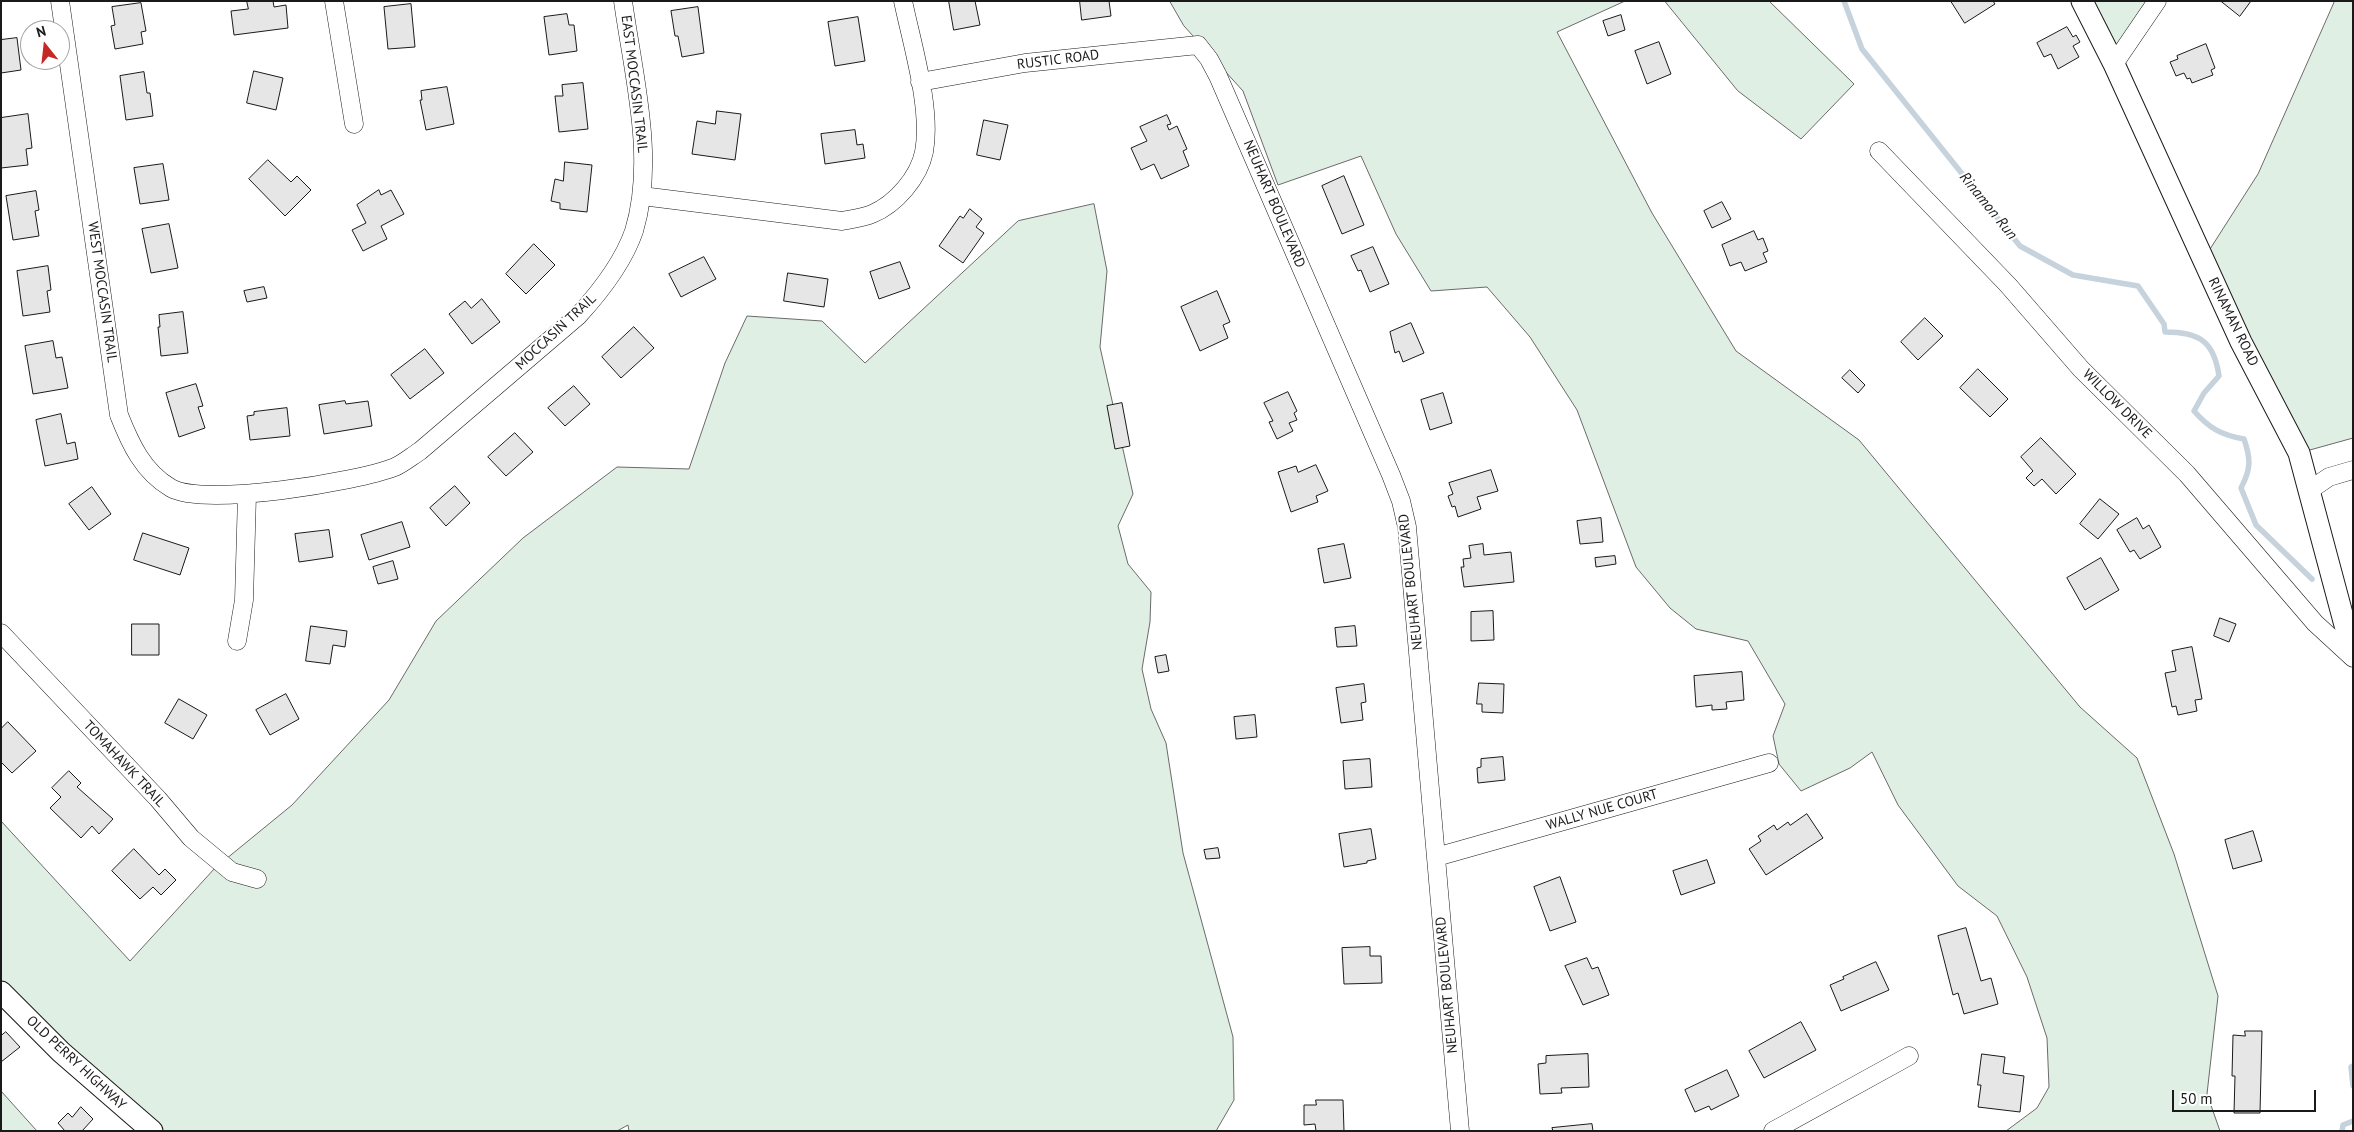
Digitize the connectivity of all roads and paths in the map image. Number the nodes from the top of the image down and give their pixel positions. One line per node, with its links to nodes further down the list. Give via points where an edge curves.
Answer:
1 (60, 1): 15 (street, WEST MOCCASIN TRAIL, via 119,415 130,442 150,473 172,489 208,496)
2 (334, 1): 10 (street)
3 (623, 1): 12 (street, EAST MOCCASIN TRAIL, via 643,140)
4 (903, 1): 9 (street)
5 (2082, 1): 8 (street, RINAMAN ROAD)
6 (2157, 1): 8 (street)
7 (1198, 45): 9 (street, RUSTIC ROAD, via 1025,63); 20 (street, NEUHART BOULEVARD, via 1218,76 1401,501 1408,527)
8 (2114, 64): 14 (street, RINAMAN ROAD, via 2241,342 2299,453)
9 (920, 82): 12 (street, via 925,120 924,152 916,174 902,192 873,214 842,221)
10 (354, 124)
11 (1878, 151): 18 (street, WILLOW DRIVE, via 2008,285 2081,369 2187,474 2315,623)
12 (642, 196): 15 (street, MOCCASIN TRAIL, via 633,232 599,294 578,316 420,450 396,466 365,476)
13 (2353, 470): 14 (street, via 2328,477)
14 (2310, 490): 18 (street, RINAMAN ROAD)
15 (247, 495): 17 (street, via 244,600)
16 (1, 634): 21 (street, TOMAHAWK TRAIL, via 191,838 232,872)
17 (237, 641)
18 (2353, 657)
19 (1769, 763): 20 (street, WALLY NUE COURT)
20 (1436, 857): 25 (street, NEUHART BOULEVARD)
21 (257, 879)
22 (1, 992): 24 (street, OLD PERRY HIGHWAY, via 60,1052)
23 (1909, 1056): 26 (street)
24 (152, 1131)
25 (1460, 1131)
26 (1773, 1131)

